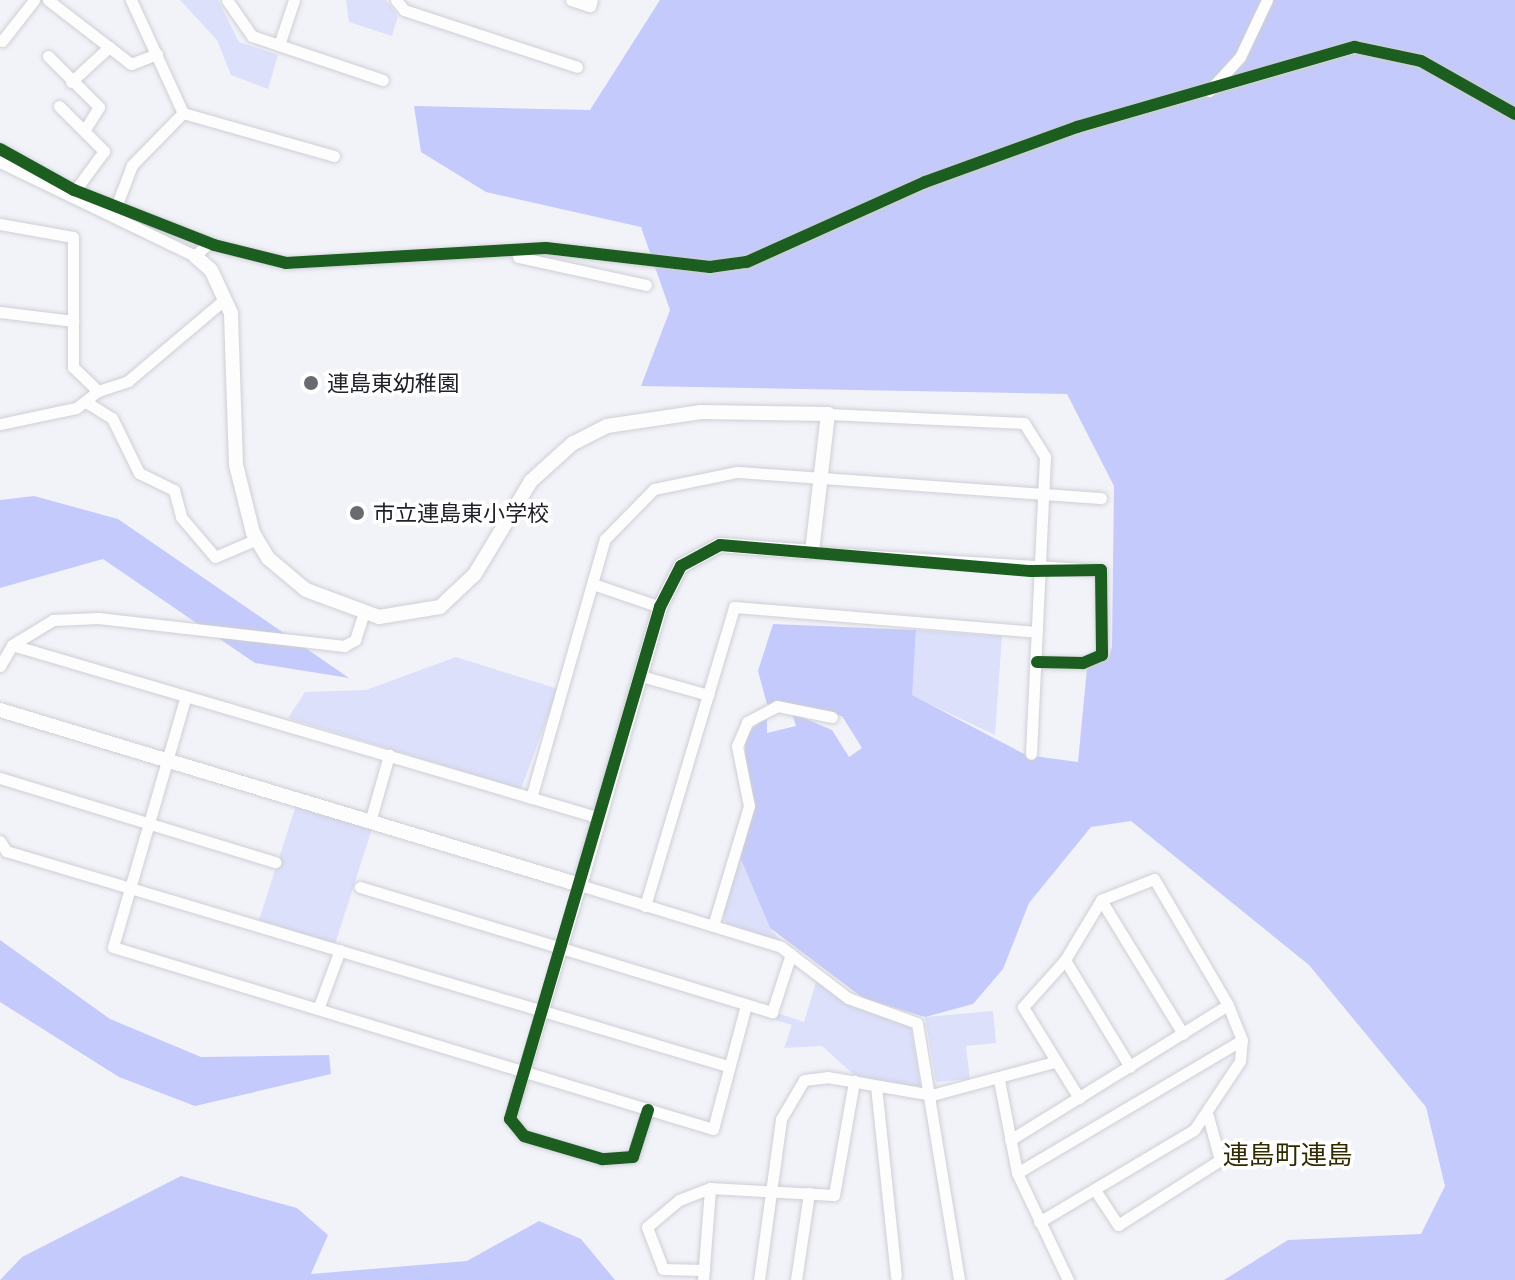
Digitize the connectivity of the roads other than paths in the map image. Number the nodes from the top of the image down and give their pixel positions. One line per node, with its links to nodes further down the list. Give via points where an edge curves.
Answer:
1 (34, 0): 10 (street)
2 (48, 0): 12 (street)
3 (131, 0): 13 (street)
4 (227, 0): 11 (street, via 247,32)
5 (294, 0): 11 (street)
6 (396, 0): 15 (street, via 404,10)
7 (571, 0): 8 (street, via 590,6)
8 (592, 0)
9 (1267, 0): 18 (street, via 1229,74)
10 (2, 41)
11 (279, 45): 16 (street)
12 (109, 47): 13 (street, via 131,64); 17 (street)
13 (157, 54): 20 (street)
14 (48, 56): 17 (street)
15 (577, 67)
16 (383, 80)
17 (71, 82): 22 (street, via 99,107)
18 (1202, 96): 21 (street, via 1329,53 1377,48 1421,61); 30 (street, via 1049,137 747,262 710,267 546,248)
19 (59, 106): 22 (street)
20 (183, 113): 24 (street); 27 (street, via 144,149)
21 (1515, 114)
22 (86, 128): 26 (street, via 104,151)
23 (0, 149): 26 (street)
24 (334, 156)
25 (0, 162): 26 (street)
26 (72, 195): 27 (street)
27 (114, 211): 29 (street); 31 (street)
28 (0, 224): 35 (street, via 73,237)
29 (208, 243): 30 (street, via 286,263); 31 (street)
30 (512, 255): 32 (street)
31 (195, 256): 33 (street)
32 (646, 285)
33 (225, 299): 36 (street, via 128,381); 43 (street, via 236,465)
34 (0, 312): 35 (street)
35 (73, 321): 36 (street, via 73,367)
36 (98, 391): 37 (street)
37 (86, 402): 39 (street); 43 (street, via 112,418 139,473 174,490 181,517 215,557)
38 (828, 414): 40 (street); 41 (street, via 1024,423 1045,457); 48 (street, via 701,412 607,426 573,443 531,481 458,594 422,615)
39 (0, 424)
40 (820, 478): 41 (street); 44 (street); 46 (street, via 737,472 654,489 605,539)
41 (1046, 494): 42 (street); 45 (street)
42 (1101, 498)
43 (257, 539): 48 (street, via 306,590)
44 (812, 552): 45 (street); 47 (street, via 720,545 681,566)
45 (1041, 568): 49 (street); 51 (street, via 1101,570 1106,647 1083,663)
46 (593, 584): 47 (street); 62 (street)
47 (660, 607): 53 (street)
48 (364, 613): 50 (street, via 355,640 344,646 98,618 53,620)
49 (1037, 632): 51 (street); 54 (street, via 734,607)
50 (12, 645): 52 (street); 55 (street)
51 (1037, 662): 58 (street)
52 (0, 666)
53 (641, 676): 54 (street); 63 (street)
54 (708, 695): 72 (street)
55 (185, 699): 59 (street); 60 (street)
56 (0, 710): 60 (street)
57 (832, 717): 73 (street, via 777,706 747,722 737,746 749,806)
58 (1031, 754)
59 (389, 755): 62 (street); 64 (street)
60 (167, 761): 64 (street); 65 (street)
61 (0, 778): 65 (street)
62 (531, 798): 63 (street)
63 (600, 818): 68 (street)
64 (370, 822): 68 (street)
65 (148, 823): 67 (street); 69 (street)
66 (0, 841): 69 (street, via 6,851)
67 (275, 862)
68 (580, 885): 72 (street); 74 (street)
69 (130, 887): 75 (street); 80 (street, via 113,947)
70 (360, 887): 74 (street)
71 (1101, 900): 77 (street); 79 (street, via 1154,879); 82 (street)
72 (645, 906): 73 (street)
73 (713, 926): 76 (street)
74 (562, 948): 78 (street); 81 (street)
75 (340, 950): 80 (street); 81 (street)
76 (791, 954): 78 (street, via 772,1012); 91 (street, via 848,998 917,1023)
77 (1065, 960): 84 (street, via 1023,1007); 86 (street)
78 (746, 1005): 85 (street)
79 (1228, 1005): 82 (street); 83 (street)
80 (318, 1009): 87 (street)
81 (543, 1012): 85 (street); 87 (street)
82 (1183, 1034): 86 (street)
83 (1242, 1040): 94 (street, via 1240,1061); 96 (street)
84 (1054, 1062): 88 (street); 92 (street)
85 (727, 1066): 93 (street, via 713,1129)
86 (1130, 1067): 92 (street)
87 (527, 1072): 93 (street); 93 (street, via 510,1119 524,1136 578,1153 633,1157)
88 (999, 1080): 91 (street); 95 (street)
89 (854, 1081): 90 (street); 99 (street, via 834,1195); 100 (street, via 814,1076 796,1089 781,1119)
90 (876, 1086): 91 (street); 103 (street)
91 (932, 1095): 106 (street)
92 (1079, 1098): 95 (street)
93 (648, 1110)
94 (1208, 1116): 98 (street); 98 (street, via 1220,1160 1118,1225)
95 (1010, 1140): 96 (street)
96 (1017, 1173): 101 (street)
97 (710, 1188): 100 (street); 102 (street); 102 (street, via 679,1200 647,1227 663,1269)
98 (1095, 1190): 101 (street)
99 (809, 1193): 100 (street); 105 (street)
100 (773, 1197): 104 (street)
101 (1039, 1222): 107 (street)
102 (703, 1275)
103 (896, 1276)
104 (759, 1280)
105 (796, 1280)
106 (959, 1280)
107 (1068, 1280)

